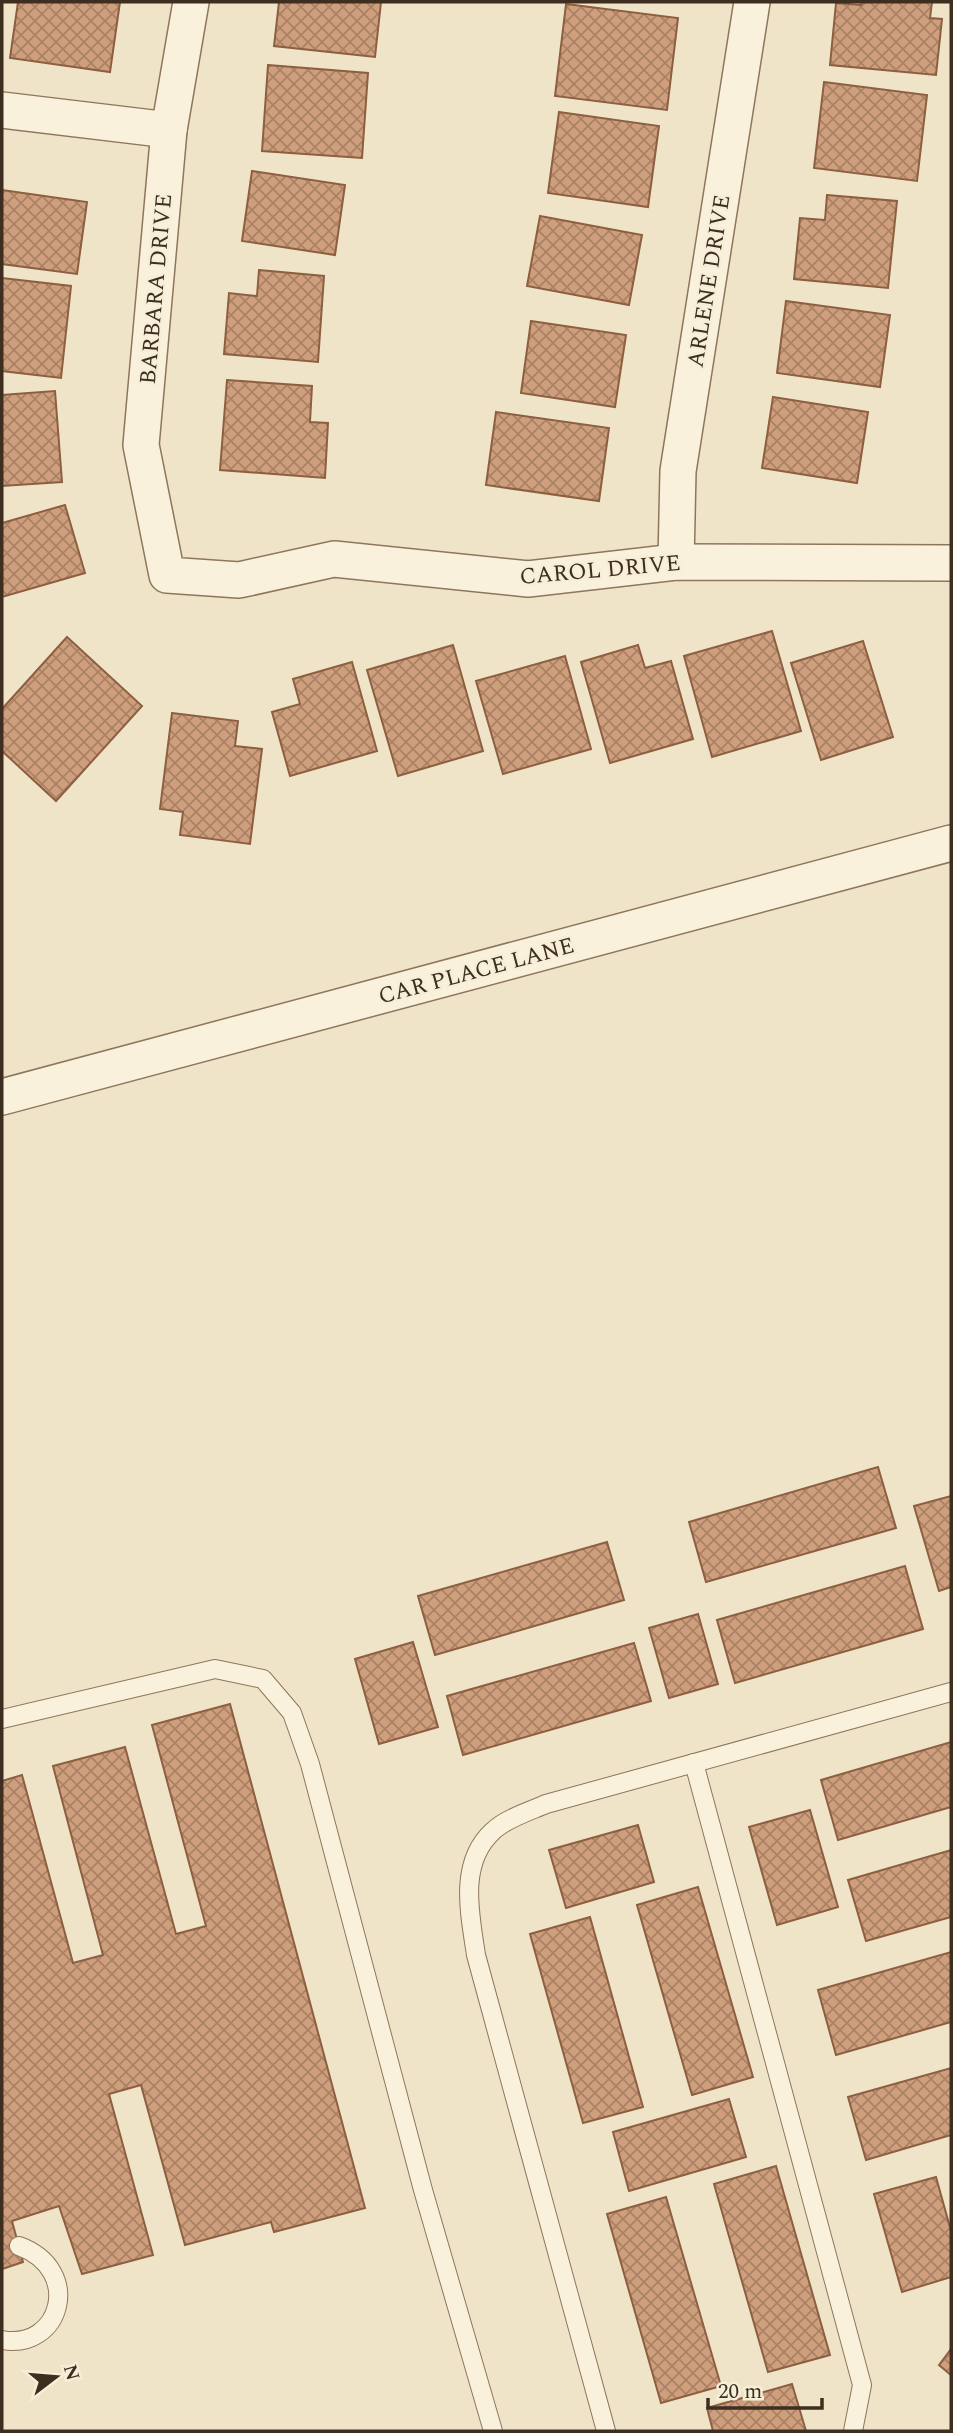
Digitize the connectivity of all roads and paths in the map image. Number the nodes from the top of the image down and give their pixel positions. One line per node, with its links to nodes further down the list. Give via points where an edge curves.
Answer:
1 (191, 2): 4 (street, BARBARA DRIVE)
2 (752, 2): 5 (street, ARLENE DRIVE, via 678,471)
3 (2, 110): 4 (street)
4 (169, 130): 7 (street, BARBARA DRIVE, via 141,445)
5 (676, 562): 6 (street, CAROL DRIVE); 7 (street, CAROL DRIVE, via 528,579 334,559 239,580)
6 (951, 563)
7 (167, 575)
8 (951, 843): 9 (street, CAR PLACE LANE)
9 (2, 1097)
10 (951, 1692): 12 (lane)
11 (2, 1719): 15 (lane, via 215,1669 263,1679 292,1713 310,1764 423,2190)
12 (694, 1763): 16 (lane, via 546,1804 493,1830 479,1849 470,1874 468,1906 476,1955); 17 (lane, via 862,2385)
13 (19, 2246): 14 (lane, via 37,2253 48,2264 59,2293 49,2323 37,2334)
14 (2, 2340)
15 (493, 2431)
16 (606, 2431)
17 (853, 2431)

